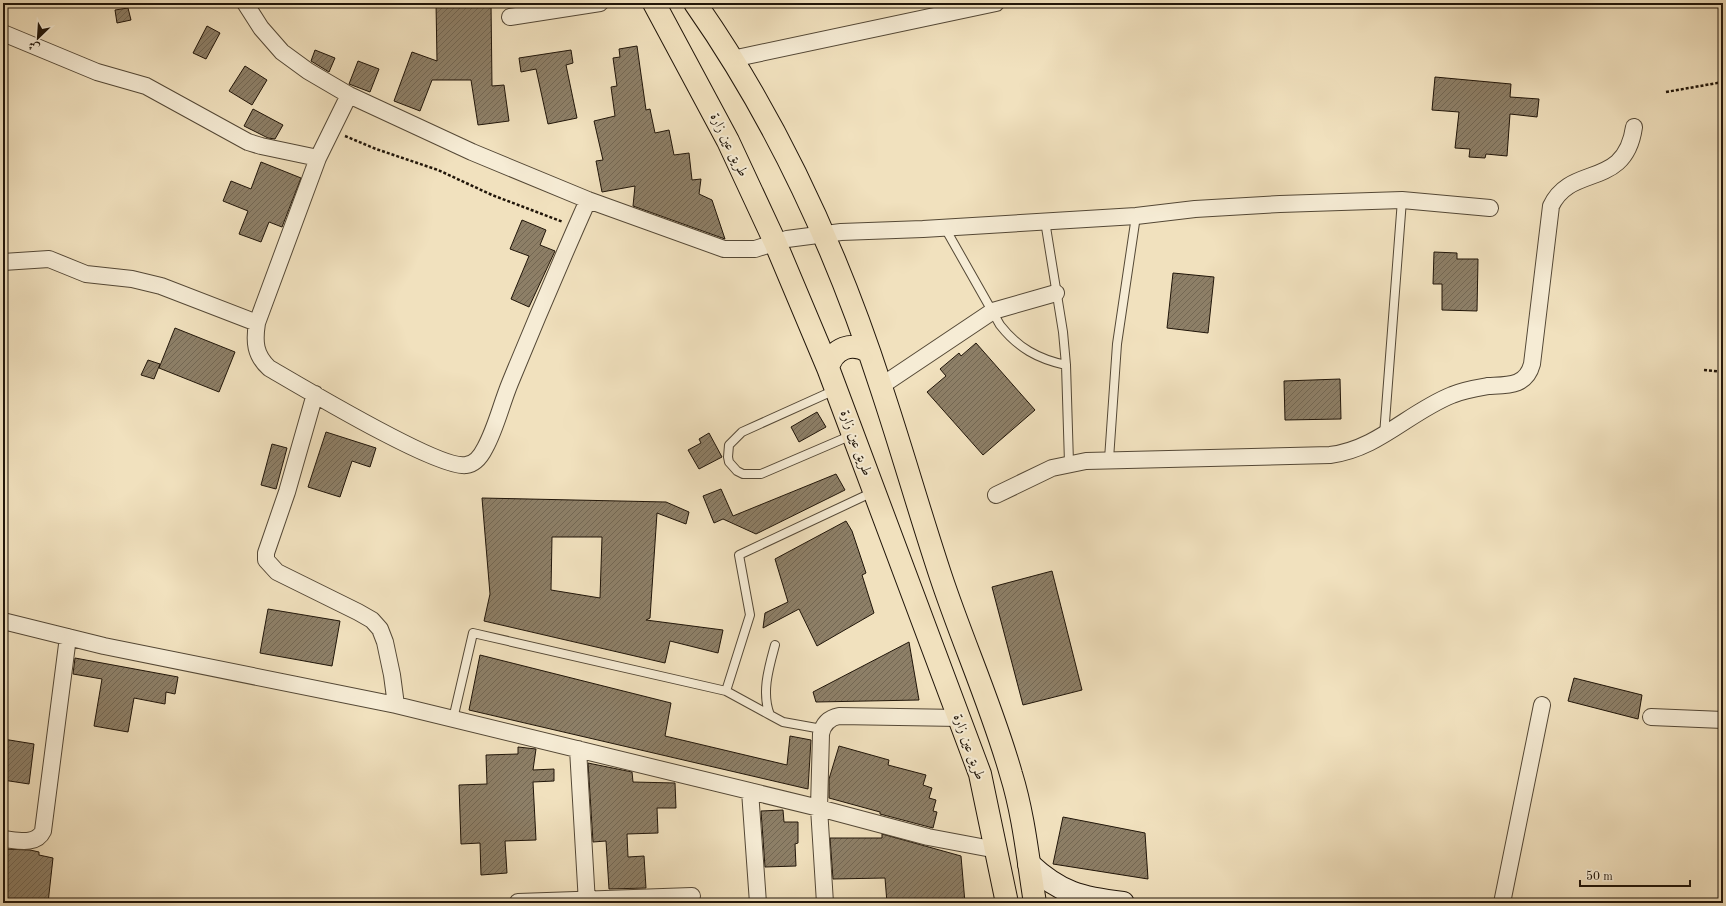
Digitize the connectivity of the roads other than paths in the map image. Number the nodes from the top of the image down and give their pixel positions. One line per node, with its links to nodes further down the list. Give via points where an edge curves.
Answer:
1 (245, 3): 9 (street, via 261,28 282,52 308,71)
2 (600, 3): 6 (street)
3 (654, 3): 19 (main road, طريق عين زارة, via 728,141)
4 (695, 3): 8 (main road)
5 (996, 3): 8 (street)
6 (510, 17)
7 (3, 33): 11 (street, via 97,72 146,86 248,142)
8 (732, 59): 18 (main road, via 774,133)
9 (350, 95): 11 (street); 12 (street, via 465,149)
10 (1634, 127): 31 (street, via 1630,146 1619,162 1603,173 1566,186 1554,198 1532,364 1528,375 1513,384 1471,389 1444,398 1424,408)
11 (318, 158): 23 (street)
12 (588, 200): 19 (street, via 714,247 745,250); 29 (street, via 507,390 485,449 476,462 465,466 450,464 411,447)
13 (1402, 200): 14 (street); 15 (street, via 1272,204); 31 (lane)
14 (1490, 208)
15 (1136, 216): 16 (street); 32 (lane, via 1117,344)
16 (1045, 221): 17 (street); 21 (lane)
17 (945, 228): 18 (street); 22 (lane)
18 (823, 233): 19 (street); 24 (main road)
19 (775, 242): 26 (main road, طريق عين زارة)
20 (3, 262): 23 (street, via 49,259 86,274 132,279 162,286)
21 (1056, 293): 22 (street); 25 (lane)
22 (993, 311): 25 (lane, via 1010,338 1022,348 1036,356); 27 (street)
23 (257, 323): 29 (street, via 256,350 261,360 269,368)
24 (869, 352): 26 (main road, via 857,347 844,348 833,356); 27 (main road)
25 (1066, 365): 33 (lane)
26 (828, 368): 28 (main road, طريق عين زارة)
27 (881, 386): 53 (main road, via 941,576 1012,775)
28 (836, 390): 30 (main road, طريق عين زارة); 30 (lane, via 742,432 729,445 729,462 743,474 761,474)
29 (315, 394): 40 (street, via 266,560 277,572 372,620 380,629 385,642)
30 (853, 435): 34 (main road, طريق عين زارة)
31 (1384, 436): 32 (street, via 1358,449 1330,455)
32 (1109, 459): 33 (street)
33 (1069, 463): 35 (street, via 1033,476)
34 (874, 491): 39 (lane, via 739,555 750,615); 44 (main road, طريق عين زارة)
35 (996, 495)
36 (3, 622): 37 (street)
37 (68, 637): 40 (street); 51 (street, via 43,831 37,839 29,841)
38 (775, 645): 42 (lane, via 769,665 766,693 766,705)
39 (726, 691): 42 (lane); 45 (lane, via 473,633)
40 (396, 705): 45 (street)
41 (1542, 705): 63 (street)
42 (770, 715): 47 (lane, via 783,722)
43 (1651, 716): 46 (street)
44 (958, 718): 47 (street, via 839,716 827,721); 52 (main road, طريق عين زارة, via 980,774)
45 (453, 719): 48 (street)
46 (1723, 720)
47 (822, 729): 50 (street)
48 (578, 749): 49 (street); 57 (street)
49 (750, 791): 50 (street); 58 (street)
50 (819, 808): 52 (street, via 928,837); 59 (street)
51 (3, 839)
52 (997, 850): 60 (main road, طريق عين زارة)
53 (1029, 864): 55 (main road, via 1051,882); 61 (main road)
54 (692, 896): 57 (street)
55 (1084, 901): 62 (main road)
56 (518, 902): 57 (street)
57 (587, 902)
58 (758, 903)
59 (825, 903)
60 (1007, 903)
61 (1035, 903)
62 (1123, 903)
63 (1502, 903)

